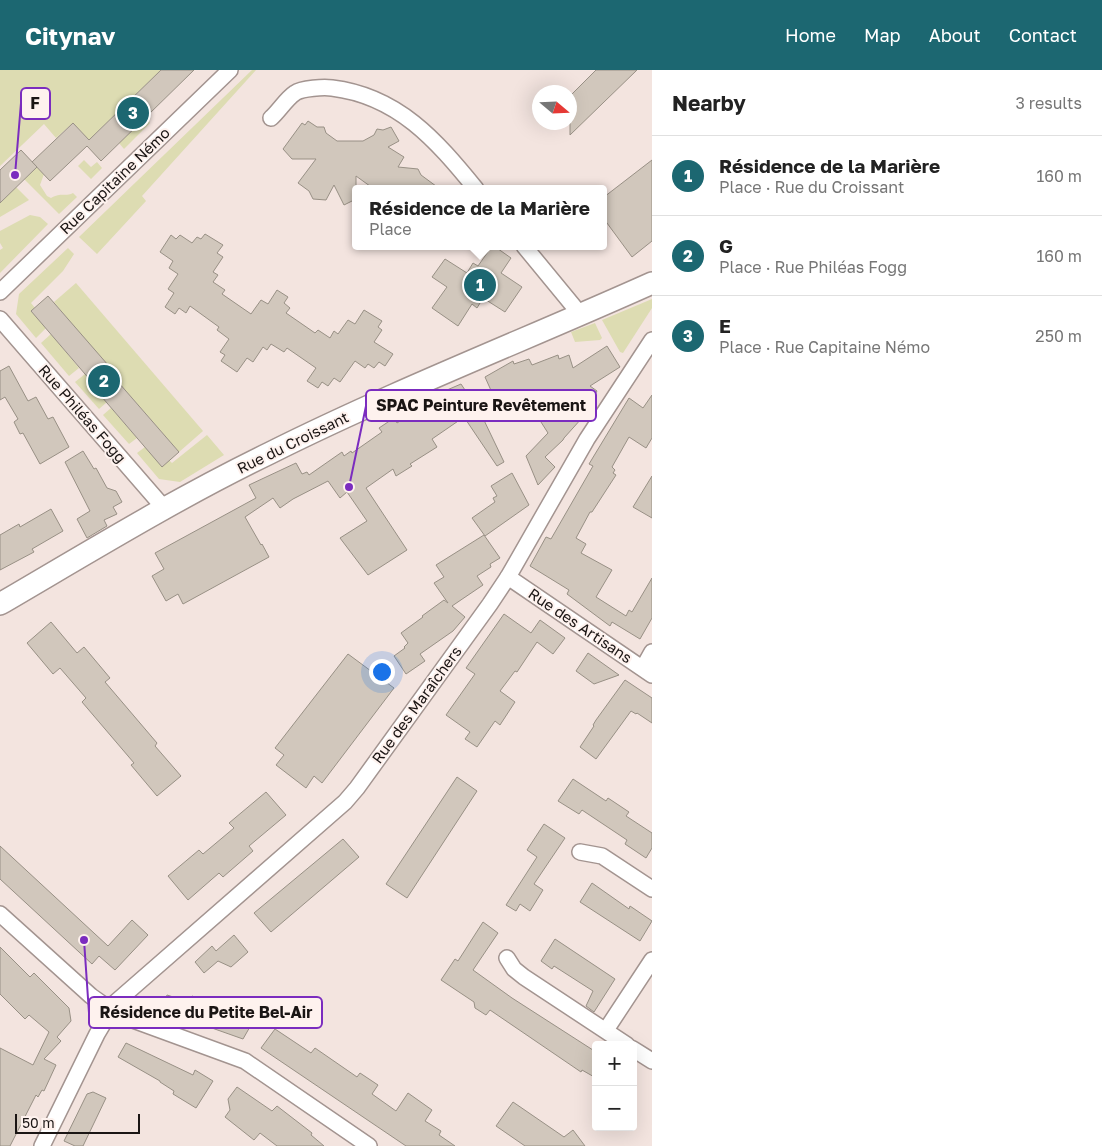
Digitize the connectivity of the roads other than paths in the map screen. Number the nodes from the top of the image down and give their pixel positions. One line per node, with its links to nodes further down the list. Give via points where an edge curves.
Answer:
1 (230, 70): 6 (street, Rue Capitaine Némo)
2 (271, 118): 3 (street, via 296,92 323,87 352,91 383,102 409,118 450,157)
3 (473, 185)
4 (527, 250): 7 (street)
5 (652, 283): 7 (street, Rue du Croissant)
6 (0, 292)
7 (580, 314): 10 (street, Rue du Croissant, via 270,453)
8 (0, 319): 10 (street, Rue Philéas Fogg)
9 (652, 340): 11 (street, Rue des Maraîchers, via 587,439)
10 (164, 508): 12 (street, Rue du Croissant)
11 (508, 577): 14 (street, Rue des Artisans); 20 (street, Rue des Maraîchers, via 345,802 116,1002)
12 (0, 604)
13 (652, 652): 14 (street)
14 (647, 672)
15 (580, 852): 16 (street, via 602,856)
16 (652, 889)
17 (0, 914): 20 (street)
18 (507, 958): 21 (street, via 524,977)
19 (652, 960): 21 (street)
20 (111, 1010): 25 (street, Rue des Maraîchers); 26 (street, via 245,1062)
21 (606, 1030): 22 (street)
22 (621, 1041)
23 (637, 1052): 24 (street)
24 (652, 1061)
25 (42, 1146)
26 (369, 1146)

